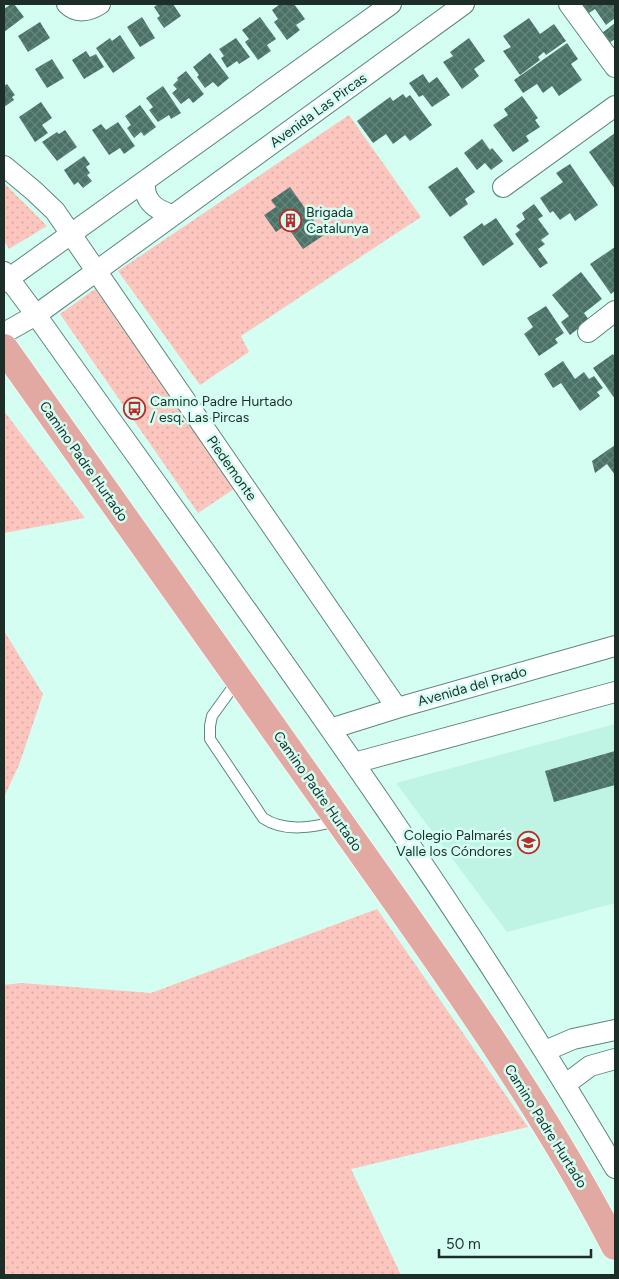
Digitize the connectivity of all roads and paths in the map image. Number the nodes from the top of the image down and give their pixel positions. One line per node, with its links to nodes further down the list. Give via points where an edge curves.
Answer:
1 (67, 4): 2 (street, via 83,11)
2 (100, 4)
3 (391, 4): 9 (street)
4 (464, 4): 11 (street, Avenida Las Pircas)
5 (569, 4): 6 (street)
6 (615, 67)
7 (615, 106): 10 (street)
8 (4, 166): 12 (street, Piedemonte, via 55,211)
9 (145, 181): 11 (street, via 145,193 151,204); 12 (street)
10 (503, 187)
11 (173, 215): 13 (street, Avenida Las Pircas)
12 (71, 235): 13 (street, Piedemonte); 14 (street)
13 (97, 271): 16 (street, Avenida Las Pircas); 23 (street, Piedemonte)
14 (6, 278): 16 (street)
15 (615, 311): 18 (street)
16 (36, 315): 17 (street, Avenida Las Pircas); 24 (street)
17 (4, 332)
18 (588, 332)
19 (4, 348): 21 (main road, Camino Padre Hurtado)
20 (615, 646): 23 (street, Avenida del Prado)
21 (238, 679): 26 (main road, Camino Padre Hurtado); 26 (lane, via 212,716 210,739 263,818 284,827 317,826)
22 (615, 692): 25 (street)
23 (397, 708): 24 (street, Avenida del Prado)
24 (330, 729): 25 (street)
25 (354, 763): 28 (street)
26 (339, 821): 32 (main road, Camino Padre Hurtado, via 444,969 522,1087 588,1194)
27 (615, 1030): 28 (street, via 573,1039)
28 (545, 1050): 30 (street)
29 (615, 1059): 30 (street, via 590,1066)
30 (566, 1084): 31 (street)
31 (615, 1168)
32 (615, 1246)

